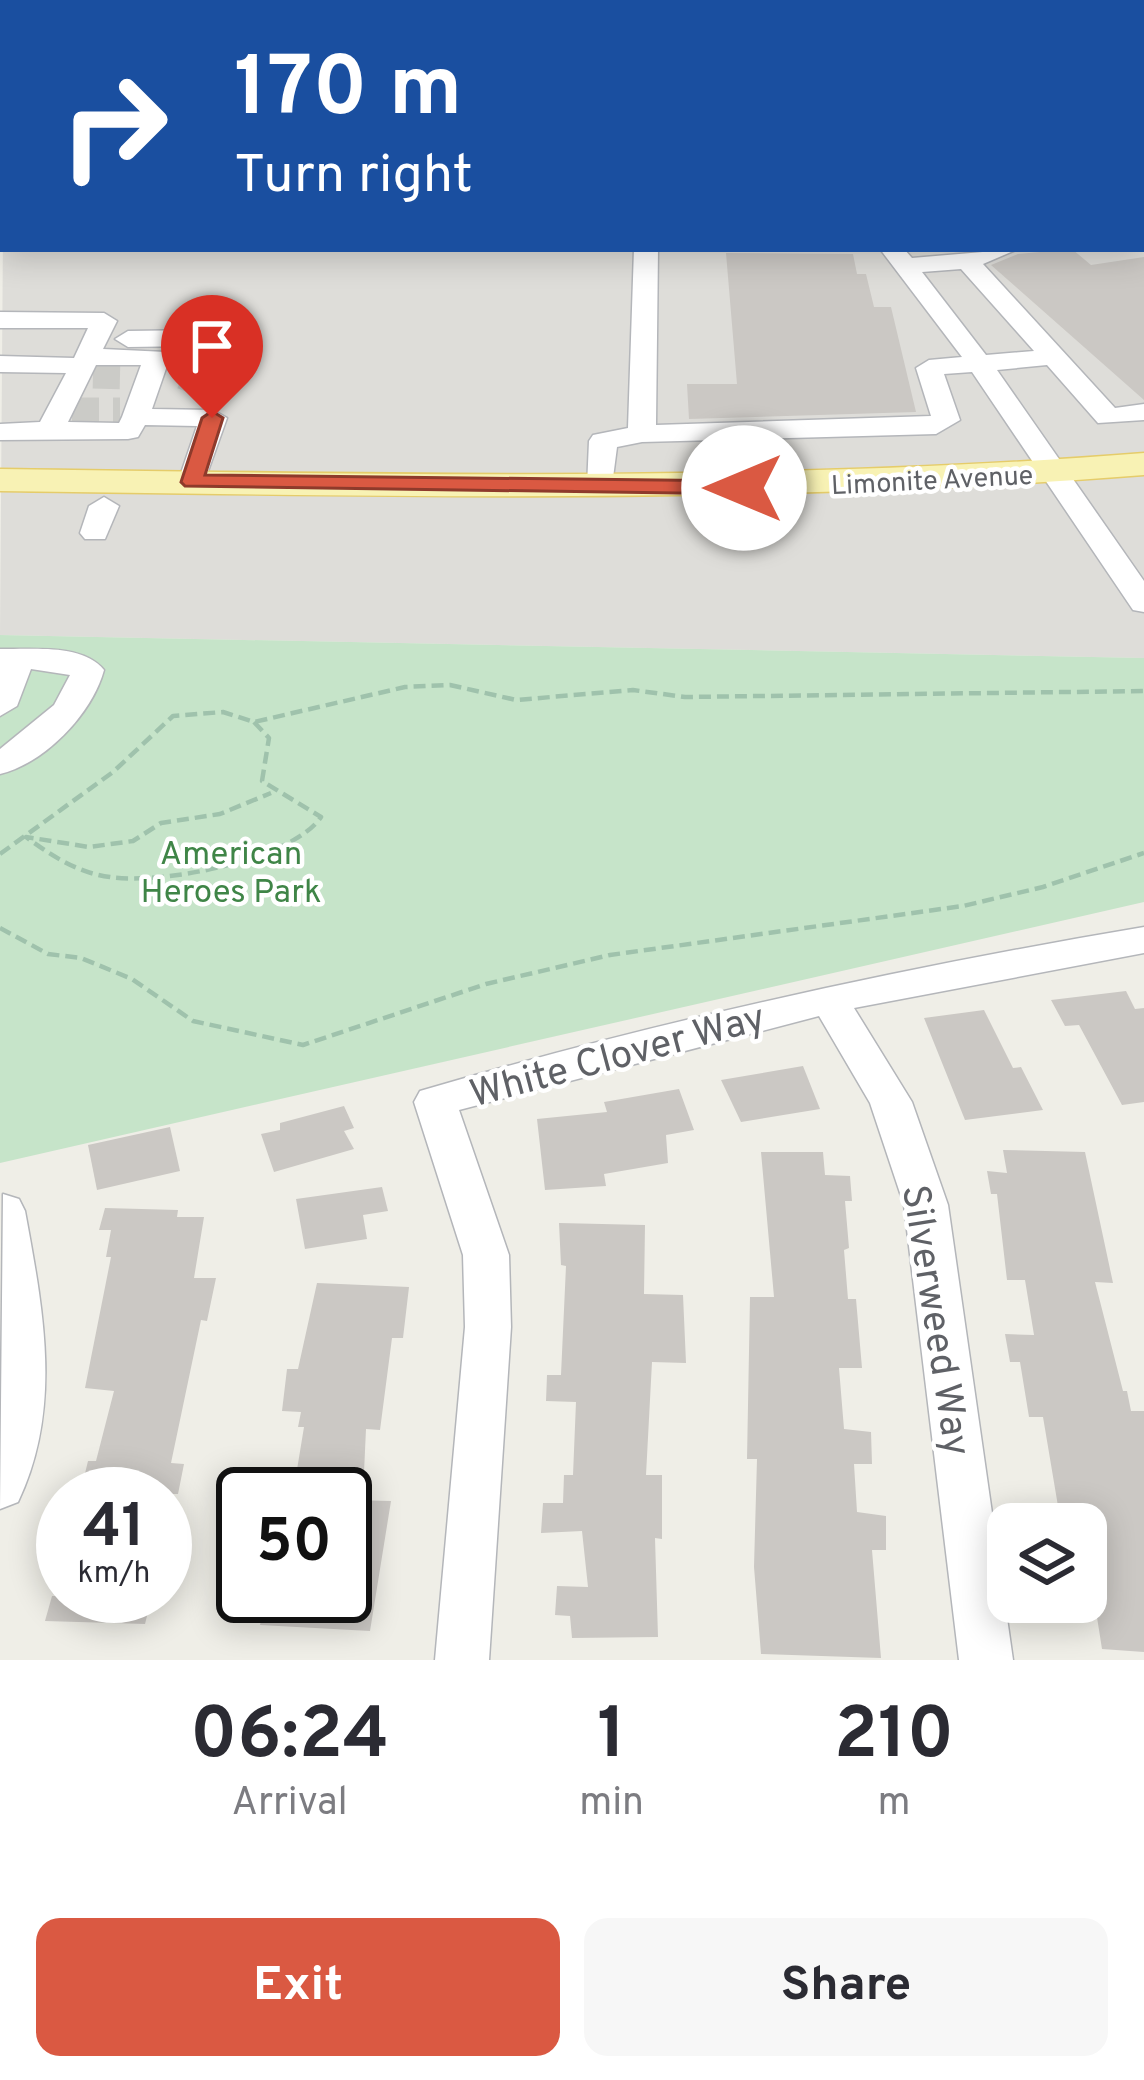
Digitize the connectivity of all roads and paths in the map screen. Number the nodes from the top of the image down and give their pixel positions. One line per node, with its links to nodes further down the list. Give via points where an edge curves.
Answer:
1 (646, 252): 15 (street)
2 (996, 252): 4 (street)
3 (899, 257): 4 (street); 10 (street)
4 (967, 261): 7 (street)
5 (0, 320): 11 (street, via 104,321)
6 (0, 344): 11 (street)
7 (1054, 357): 10 (street); 13 (street, via 1108,417)
8 (203, 359): 11 (street, via 208,343 201,338 131,337)
9 (0, 364): 11 (street)
10 (979, 364): 15 (street, via 928,368 946,420 926,428); 19 (street)
11 (104, 390): 12 (street, via 183,406); 14 (street); 18 (street, via 212,418)
12 (190, 393)
13 (1144, 412)
14 (0, 432)
15 (641, 434): 20 (street, via 603,441)
16 (1144, 464): 19 (main road, Limonite Avenue)
17 (0, 480): 18 (main road, Limonite Avenue)
18 (192, 482): 20 (main road, Limonite Avenue)
19 (1059, 484): 20 (main road, Limonite Avenue); 21 (main road, Limonite Avenue); 23 (main road, Limonite Avenue, via 814,511); 24 (street)
20 (602, 487): 23 (main road, via 584,500)
21 (1144, 488)
22 (0, 505): 23 (main road, Limonite Avenue, via 99,520)
23 (496, 524)
24 (1144, 603)
25 (9, 659): 27 (street); 29 (street, via 88,670 66,710)
26 (1144, 691): 28 (path, via 685,697 633,690 516,700 449,685 405,687)
27 (0, 706)
28 (254, 722): 30 (path, via 269,738 262,781); 31 (path, via 223,712 173,716)
29 (0, 764)
30 (271, 793): 31 (path, via 220,814 161,823 134,842 89,847); 31 (path, via 308,802 321,817 312,833 294,848 183,874 103,878 68,868)
31 (26, 837): 33 (path)
32 (1144, 853): 34 (path, via 963,907 610,955 486,984 303,1046 193,1021 132,979 48,953)
33 (0, 854)
34 (0, 928)
35 (1144, 940): 36 (street, White Clover Way)
36 (829, 1000): 39 (street, White Clover Way, via 435,1102 486,1255 488,1327); 40 (street, Silverweed Way, via 890,1102 926,1205)
37 (3, 1211): 38 (street, via 24,1331 17,1427)
38 (0, 1487)
39 (462, 1660)
40 (986, 1660)

